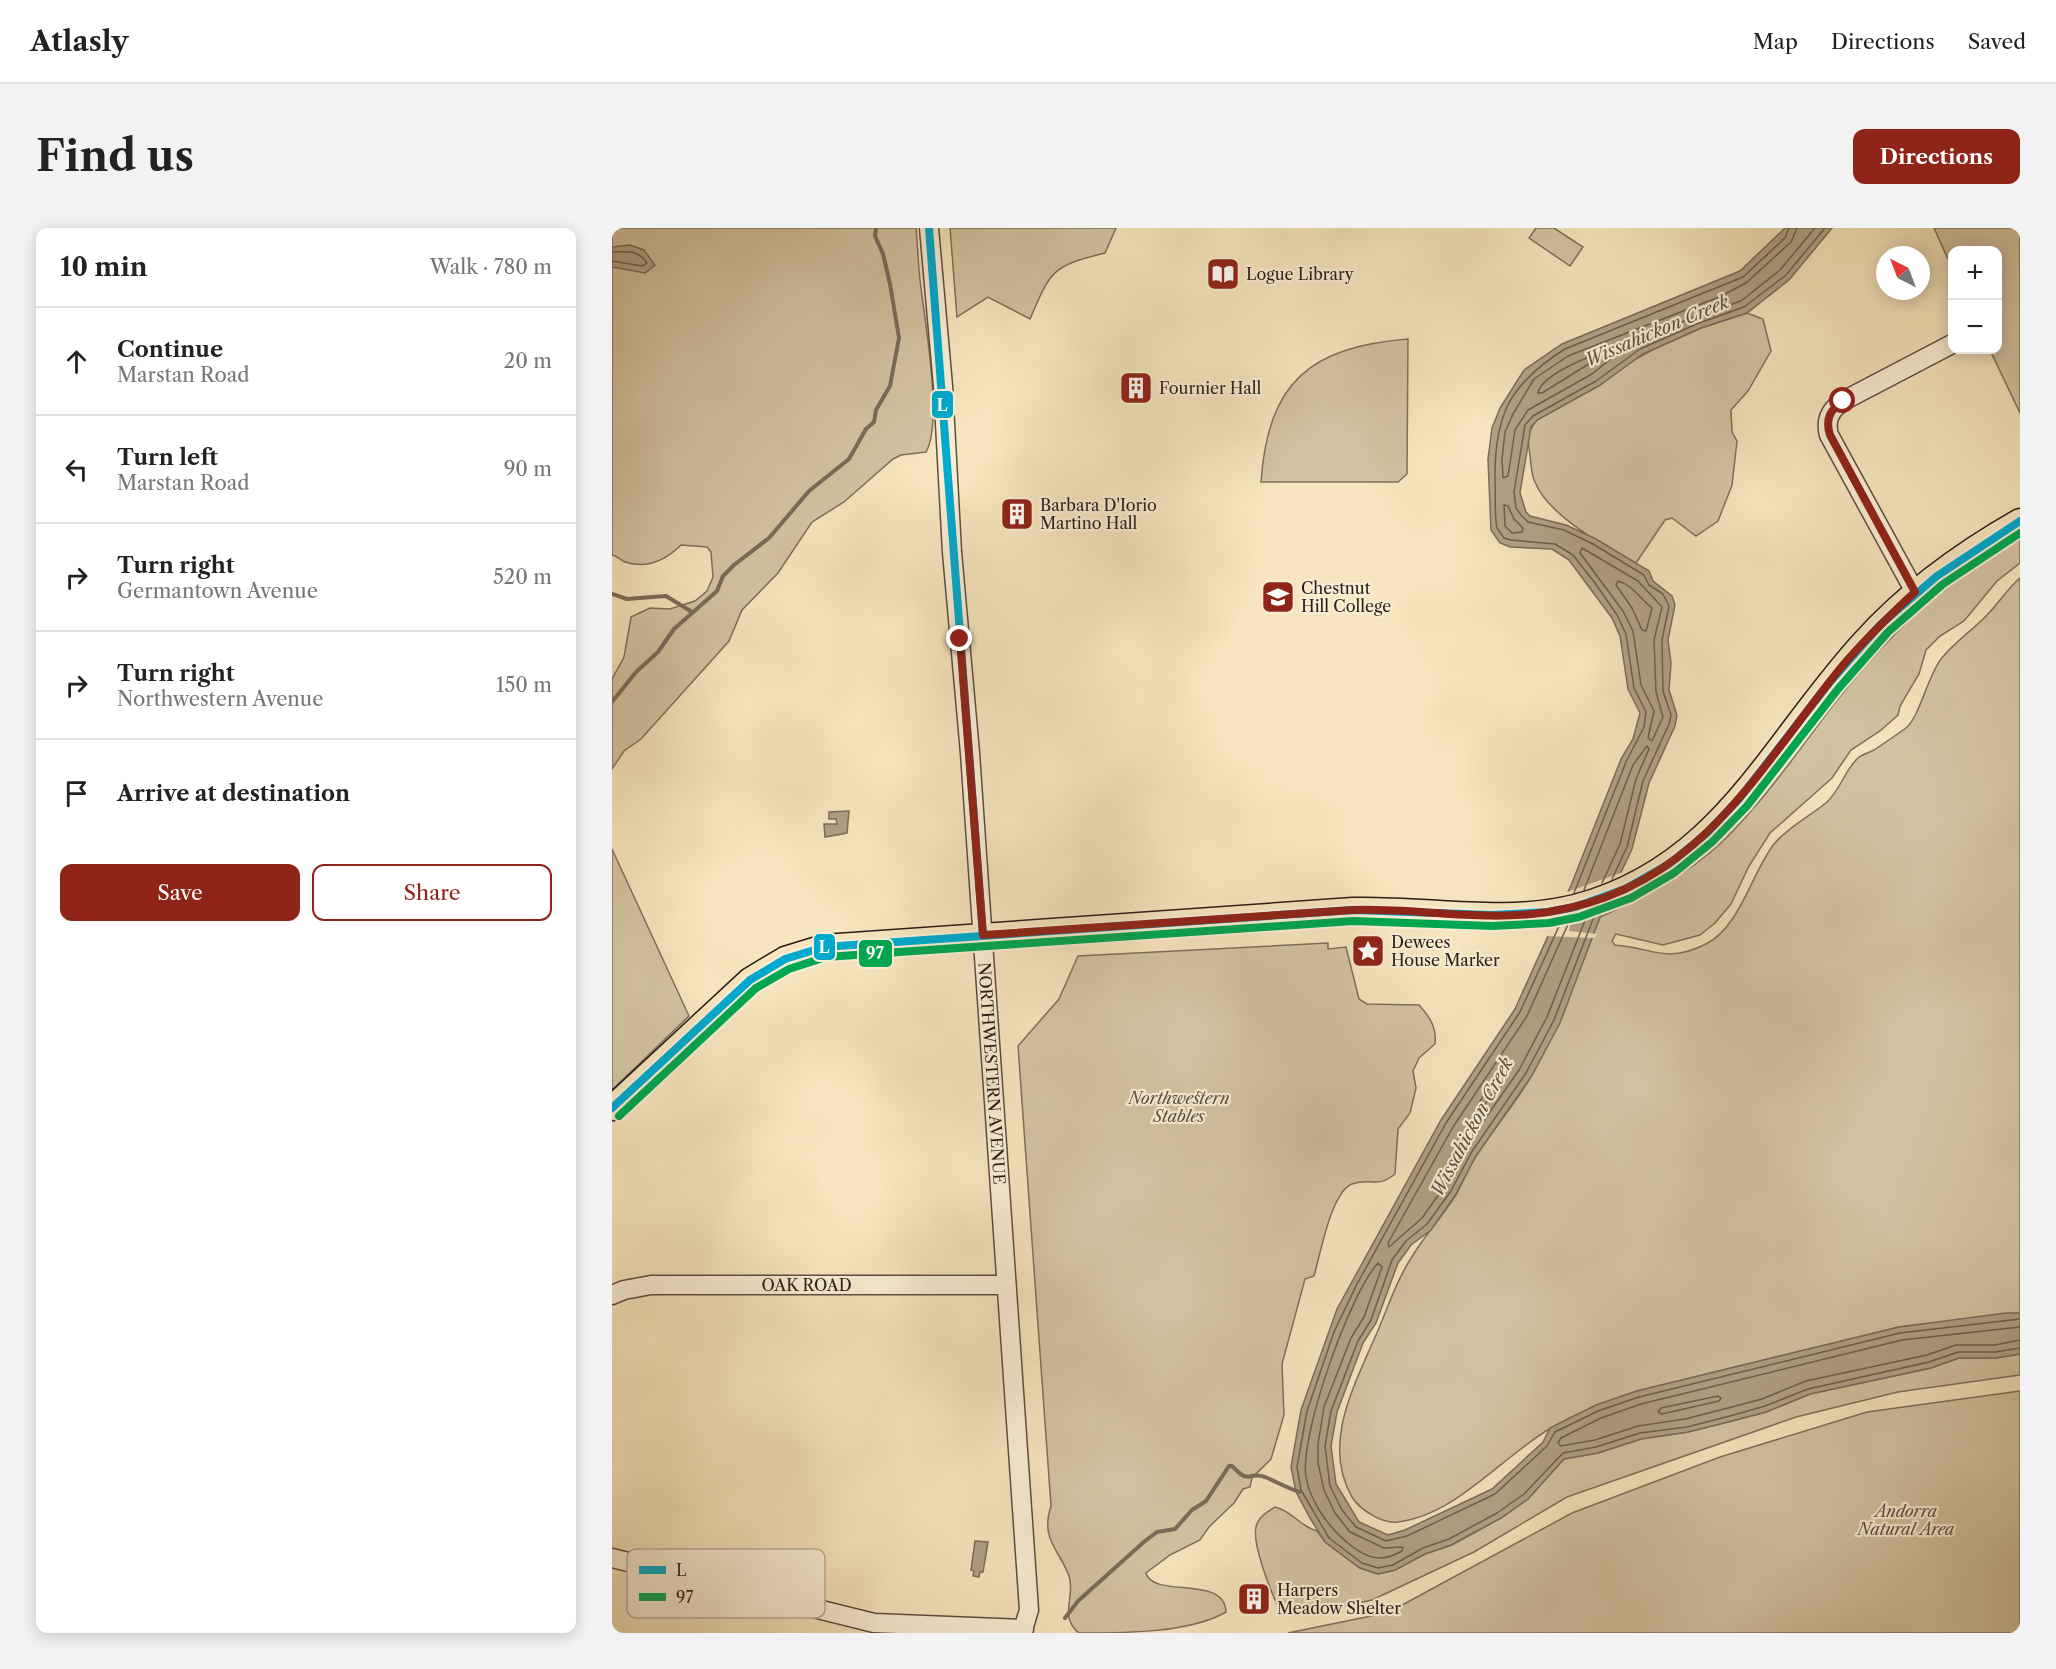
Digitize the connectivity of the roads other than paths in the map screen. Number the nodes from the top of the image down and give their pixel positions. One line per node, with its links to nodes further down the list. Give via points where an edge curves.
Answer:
1 (929, 228): 5 (street, NORTHWESTERN AVENUE)
2 (1948, 348): 4 (street, via 1843,401 1828,419 1830,435)
3 (2020, 521): 4 (main road, via 1959,558)
4 (1915, 592): 5 (main road, via 1849,659 1719,823 1660,871 1609,896 1550,912 1501,916 1353,910)
5 (983, 935): 6 (main road, via 824,946 785,959 739,990); 7 (street, NORTHWESTERN AVENUE)
6 (612, 1108)
7 (1005, 1285): 8 (street, OAK ROAD, via 651,1285); 12 (street, NORTHWESTERN AVENUE, via 1029,1610)
8 (612, 1295)
9 (612, 1558): 10 (street)
10 (627, 1562)
11 (825, 1611): 12 (street, via 874,1623)
12 (1023, 1631)

